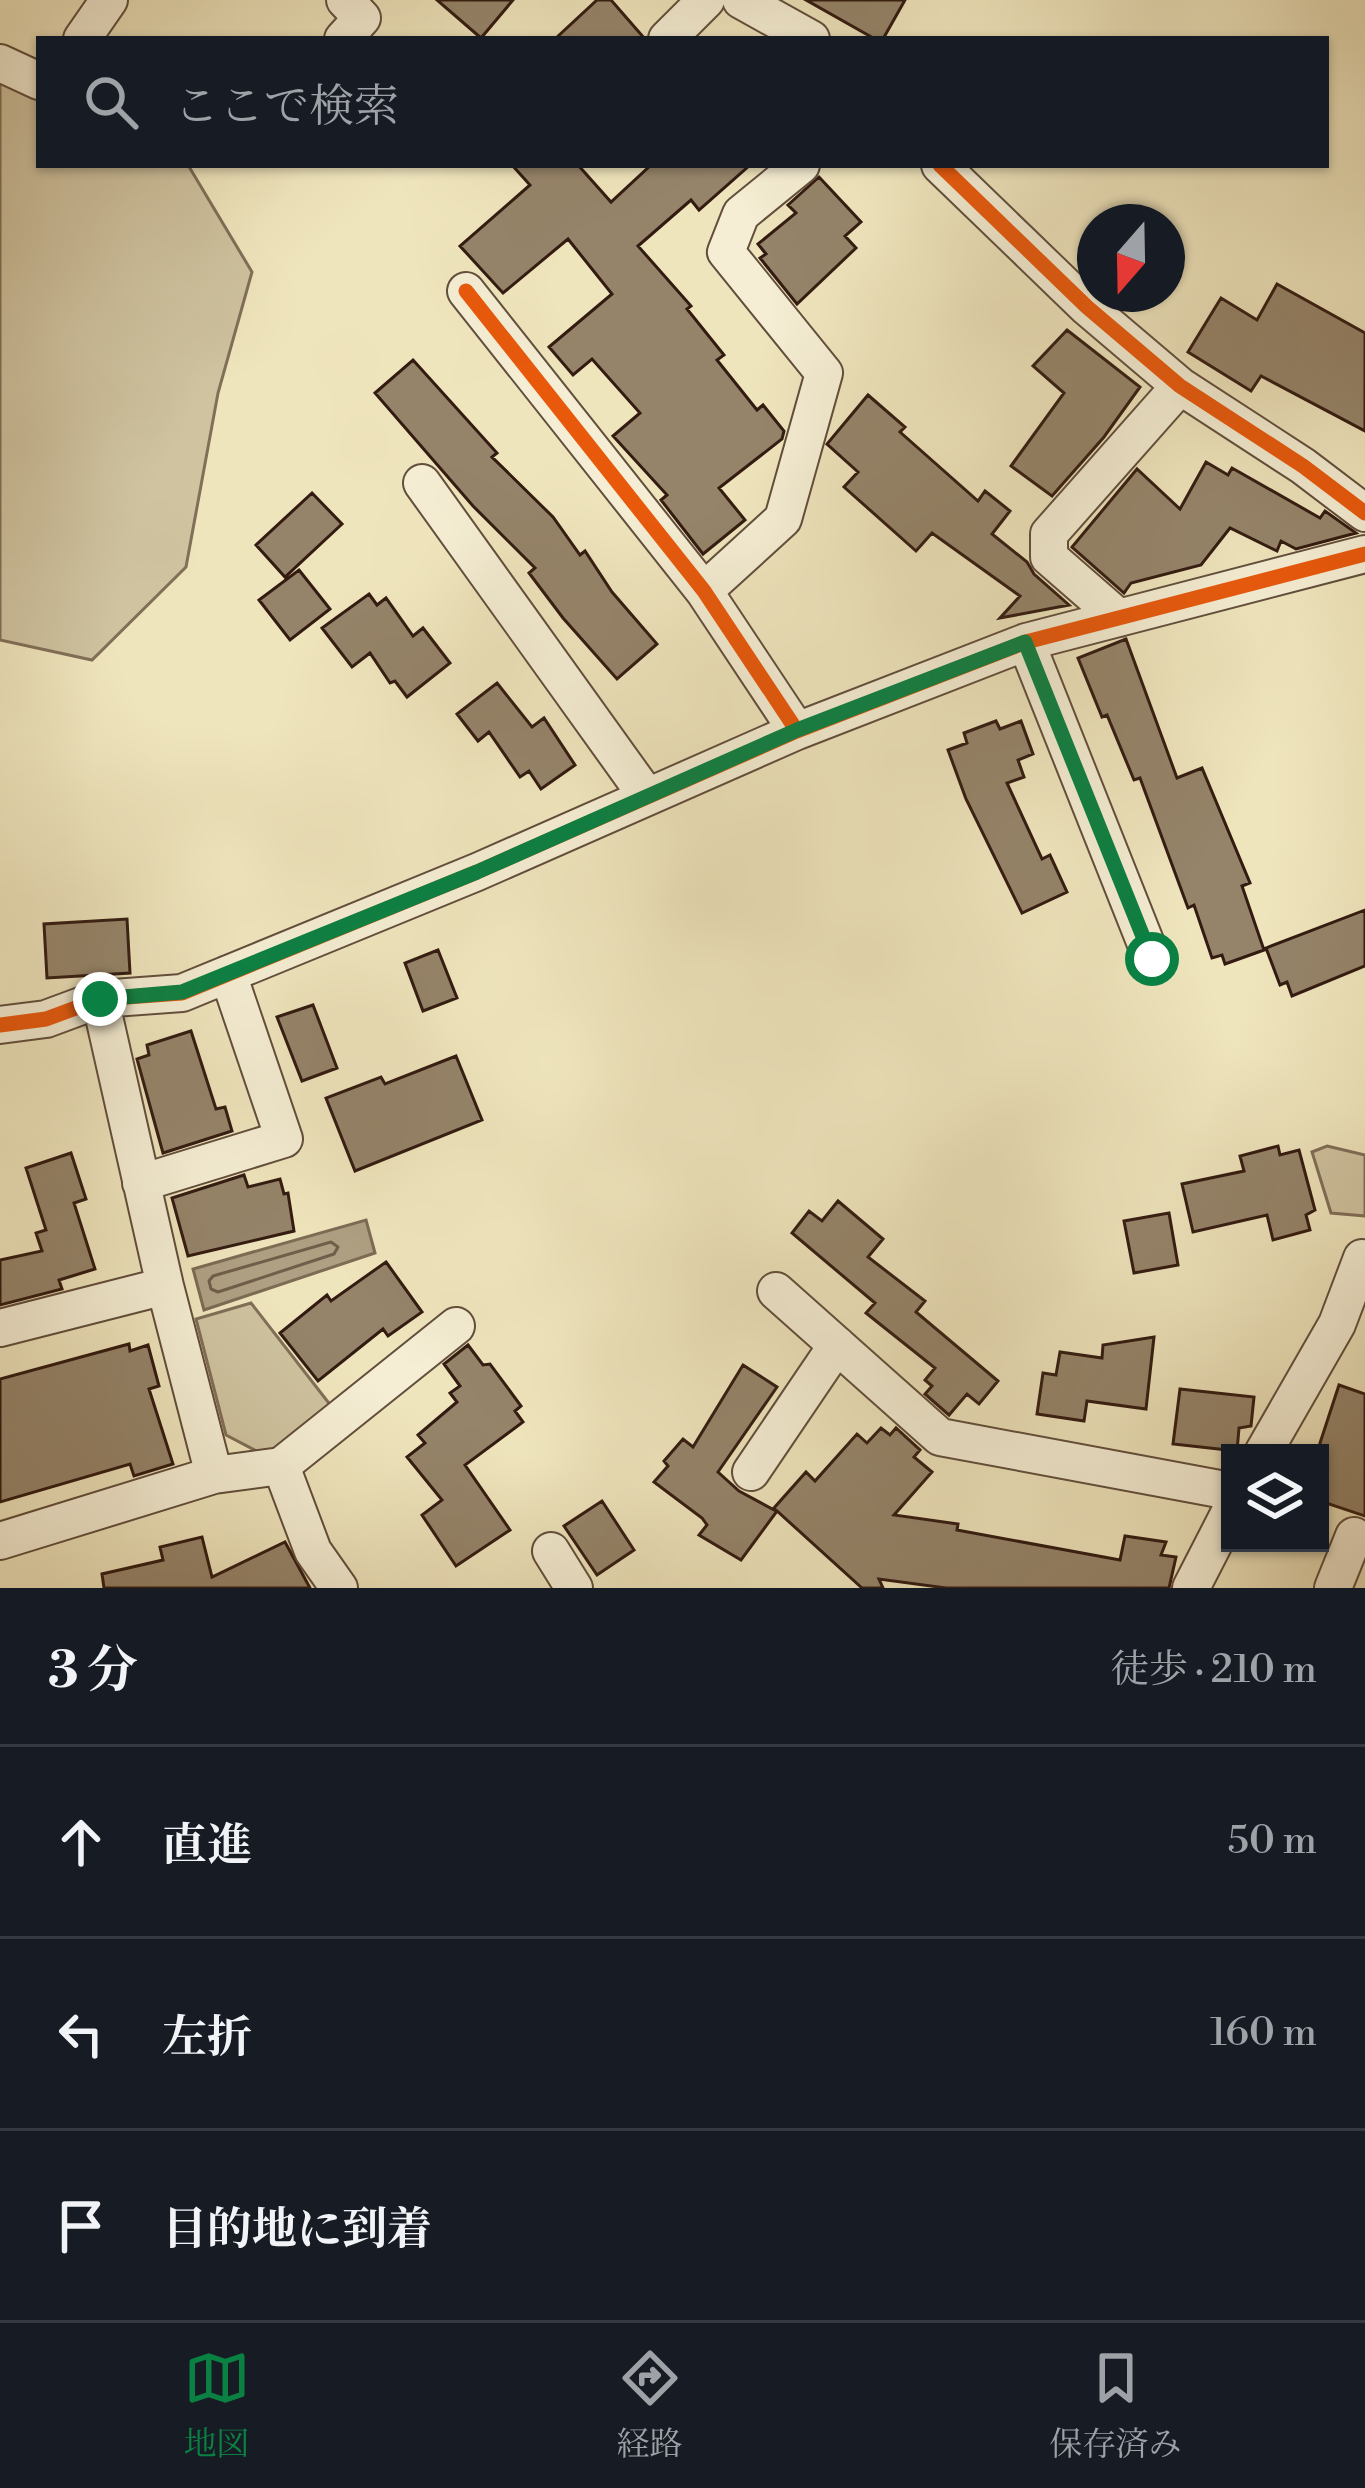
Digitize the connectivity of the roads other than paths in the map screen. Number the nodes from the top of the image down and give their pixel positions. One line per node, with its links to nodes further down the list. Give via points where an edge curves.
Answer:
1 (109, 0): 5 (street)
2 (345, 0): 6 (street, via 362,18)
3 (706, 0): 7 (street)
4 (741, 0): 8 (street)
5 (84, 36)
6 (346, 36)
7 (670, 36)
8 (806, 36)
9 (0, 63): 10 (street)
10 (36, 80)
11 (797, 168): 18 (street, via 741,214 726,252 824,373 783,519)
12 (943, 168): 14 (street)
13 (466, 291): 18 (street)
14 (1180, 386): 16 (street); 19 (street, via 1049,534 1048,557)
15 (422, 483): 22 (street)
16 (1365, 513)
17 (1365, 554): 19 (street)
18 (704, 591): 21 (street)
19 (1119, 617): 20 (street)
20 (1025, 642): 21 (street); 23 (street)
21 (797, 730): 22 (street)
22 (646, 795): 24 (street)
23 (1152, 959)
24 (228, 974): 25 (street, via 182,992); 27 (street, via 284,1139)
25 (100, 999): 26 (street); 27 (street)
26 (0, 1025)
27 (141, 1183): 29 (street)
28 (1362, 1258): 31 (street)
29 (165, 1286): 33 (street); 38 (street)
30 (776, 1291): 34 (street)
31 (1351, 1326): 35 (street)
32 (456, 1327): 36 (street)
33 (0, 1328)
34 (837, 1345): 37 (street); 39 (street, via 940,1437)
35 (1269, 1444)
36 (281, 1466): 38 (street); 44 (street, via 313,1551)
37 (751, 1472)
38 (214, 1475): 42 (street)
39 (1221, 1489)
40 (1221, 1530): 46 (street)
41 (1346, 1533): 47 (street)
42 (0, 1541)
43 (550, 1551): 45 (street)
44 (339, 1588)
45 (574, 1588)
46 (1191, 1588)
47 (1333, 1588)

